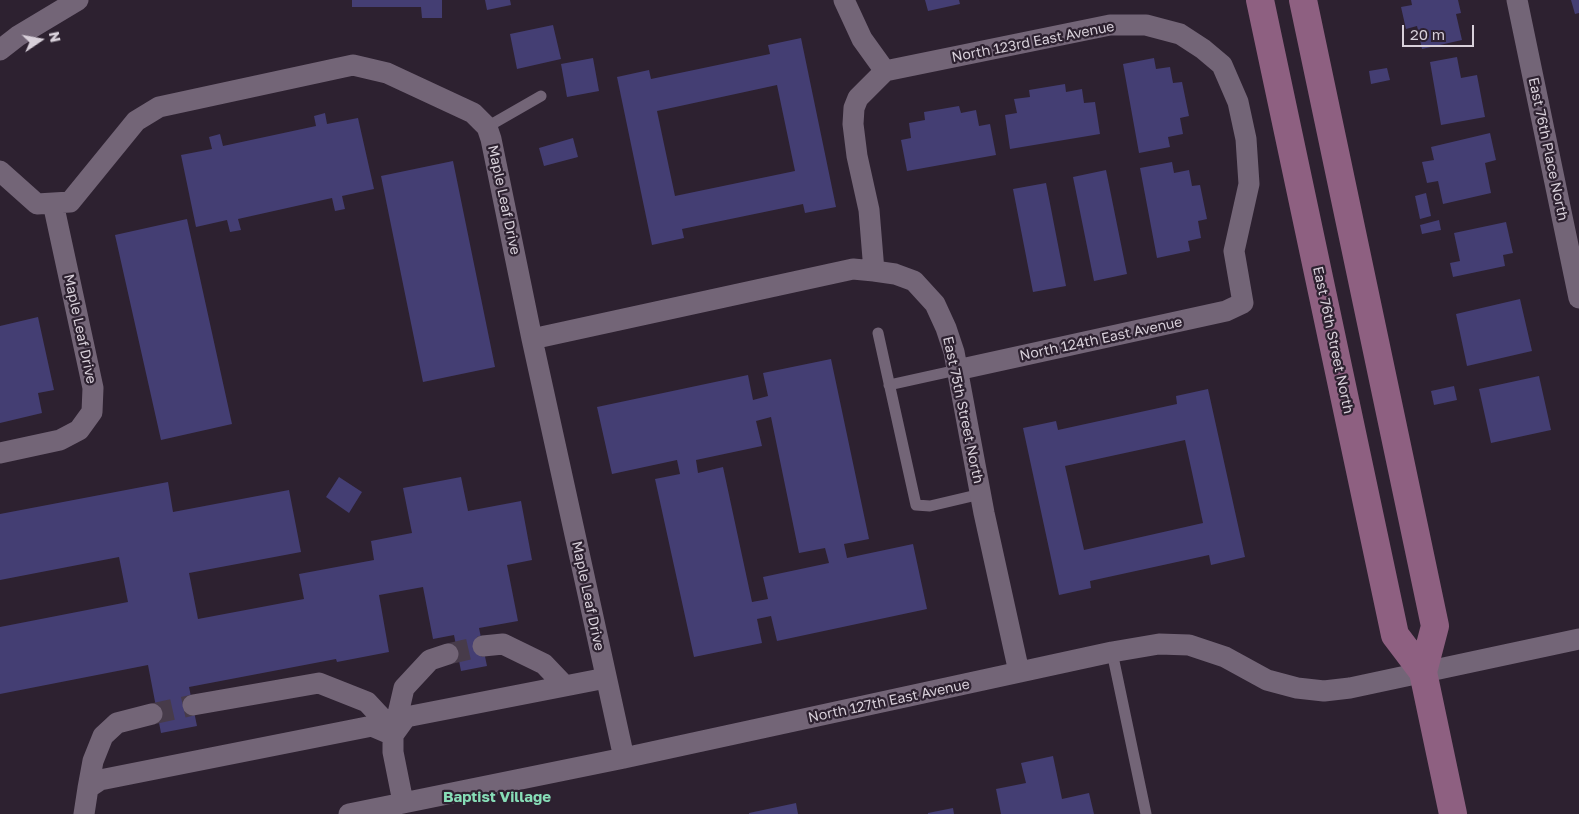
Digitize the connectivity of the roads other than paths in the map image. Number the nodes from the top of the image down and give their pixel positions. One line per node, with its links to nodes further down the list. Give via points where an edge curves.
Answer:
1 (78, 0): 6 (street)
2 (844, 0): 7 (street, via 862,39)
3 (1260, 0): 26 (main road, East 76th Street North, via 1395,634)
4 (1303, 0): 26 (main road, East 76th Street North, via 1435,626)
5 (1517, 0): 13 (street, East 76th Place North)
6 (0, 50)
7 (885, 71): 12 (street, via 858,98 853,124 869,210); 14 (street, North 123rd East Avenue, via 1110,25 1146,25 1180,34 1222,66 1238,102 1246,139 1249,184 1234,251)
8 (541, 96): 9 (lane)
9 (487, 127): 11 (street, Maple Leaf Drive, via 473,113 386,74 353,65 159,107 136,121 70,202); 16 (street, Maple Leaf Drive)
10 (0, 171): 11 (street, via 37,204)
11 (53, 203): 19 (street, Maple Leaf Drive, via 93,388 92,412 79,430 60,440)
12 (874, 271): 16 (street, East 75th Street North, via 853,269); 17 (street, East 75th Street North, via 914,281 934,304 946,328)
13 (1579, 298)
14 (1243, 303): 17 (street, North 124th East Avenue, via 1226,312)
15 (878, 333): 18 (lane)
16 (532, 339): 27 (street, Maple Leaf Drive)
17 (957, 370): 18 (lane); 20 (street, East 75th Street North)
18 (889, 385): 20 (lane, via 916,505 930,506)
19 (0, 453)
20 (981, 494): 25 (street, East 75th Street North)
21 (1579, 639): 26 (street, North 127th East Avenue)
22 (483, 646): 28 (street, via 503,644 536,660)
23 (1112, 652): 25 (street, North 127th East Avenue); 26 (street, North 127th East Avenue, via 1159,644 1189,645 1225,657 1267,680 1324,691); 37 (lane)
24 (448, 654): 31 (street, via 430,660 404,688)
25 (1019, 672): 32 (street, North 127th East Avenue)
26 (1423, 672): 38 (main road, East 76th Street North)
27 (606, 678): 28 (street); 32 (street, Maple Leaf Drive)
28 (565, 686): 31 (street, via 406,717)
29 (193, 706): 31 (street, via 319,683 367,702)
30 (152, 714): 33 (street, via 117,723 102,736)
31 (394, 733): 33 (street, via 372,726 100,780); 34 (street, via 392,752)
32 (624, 758): 34 (street, North 127th East Avenue)
33 (88, 788): 35 (street)
34 (403, 802): 36 (street, North 127th East Avenue)
35 (84, 814)
36 (349, 814)
37 (1146, 814)
38 (1454, 814)

